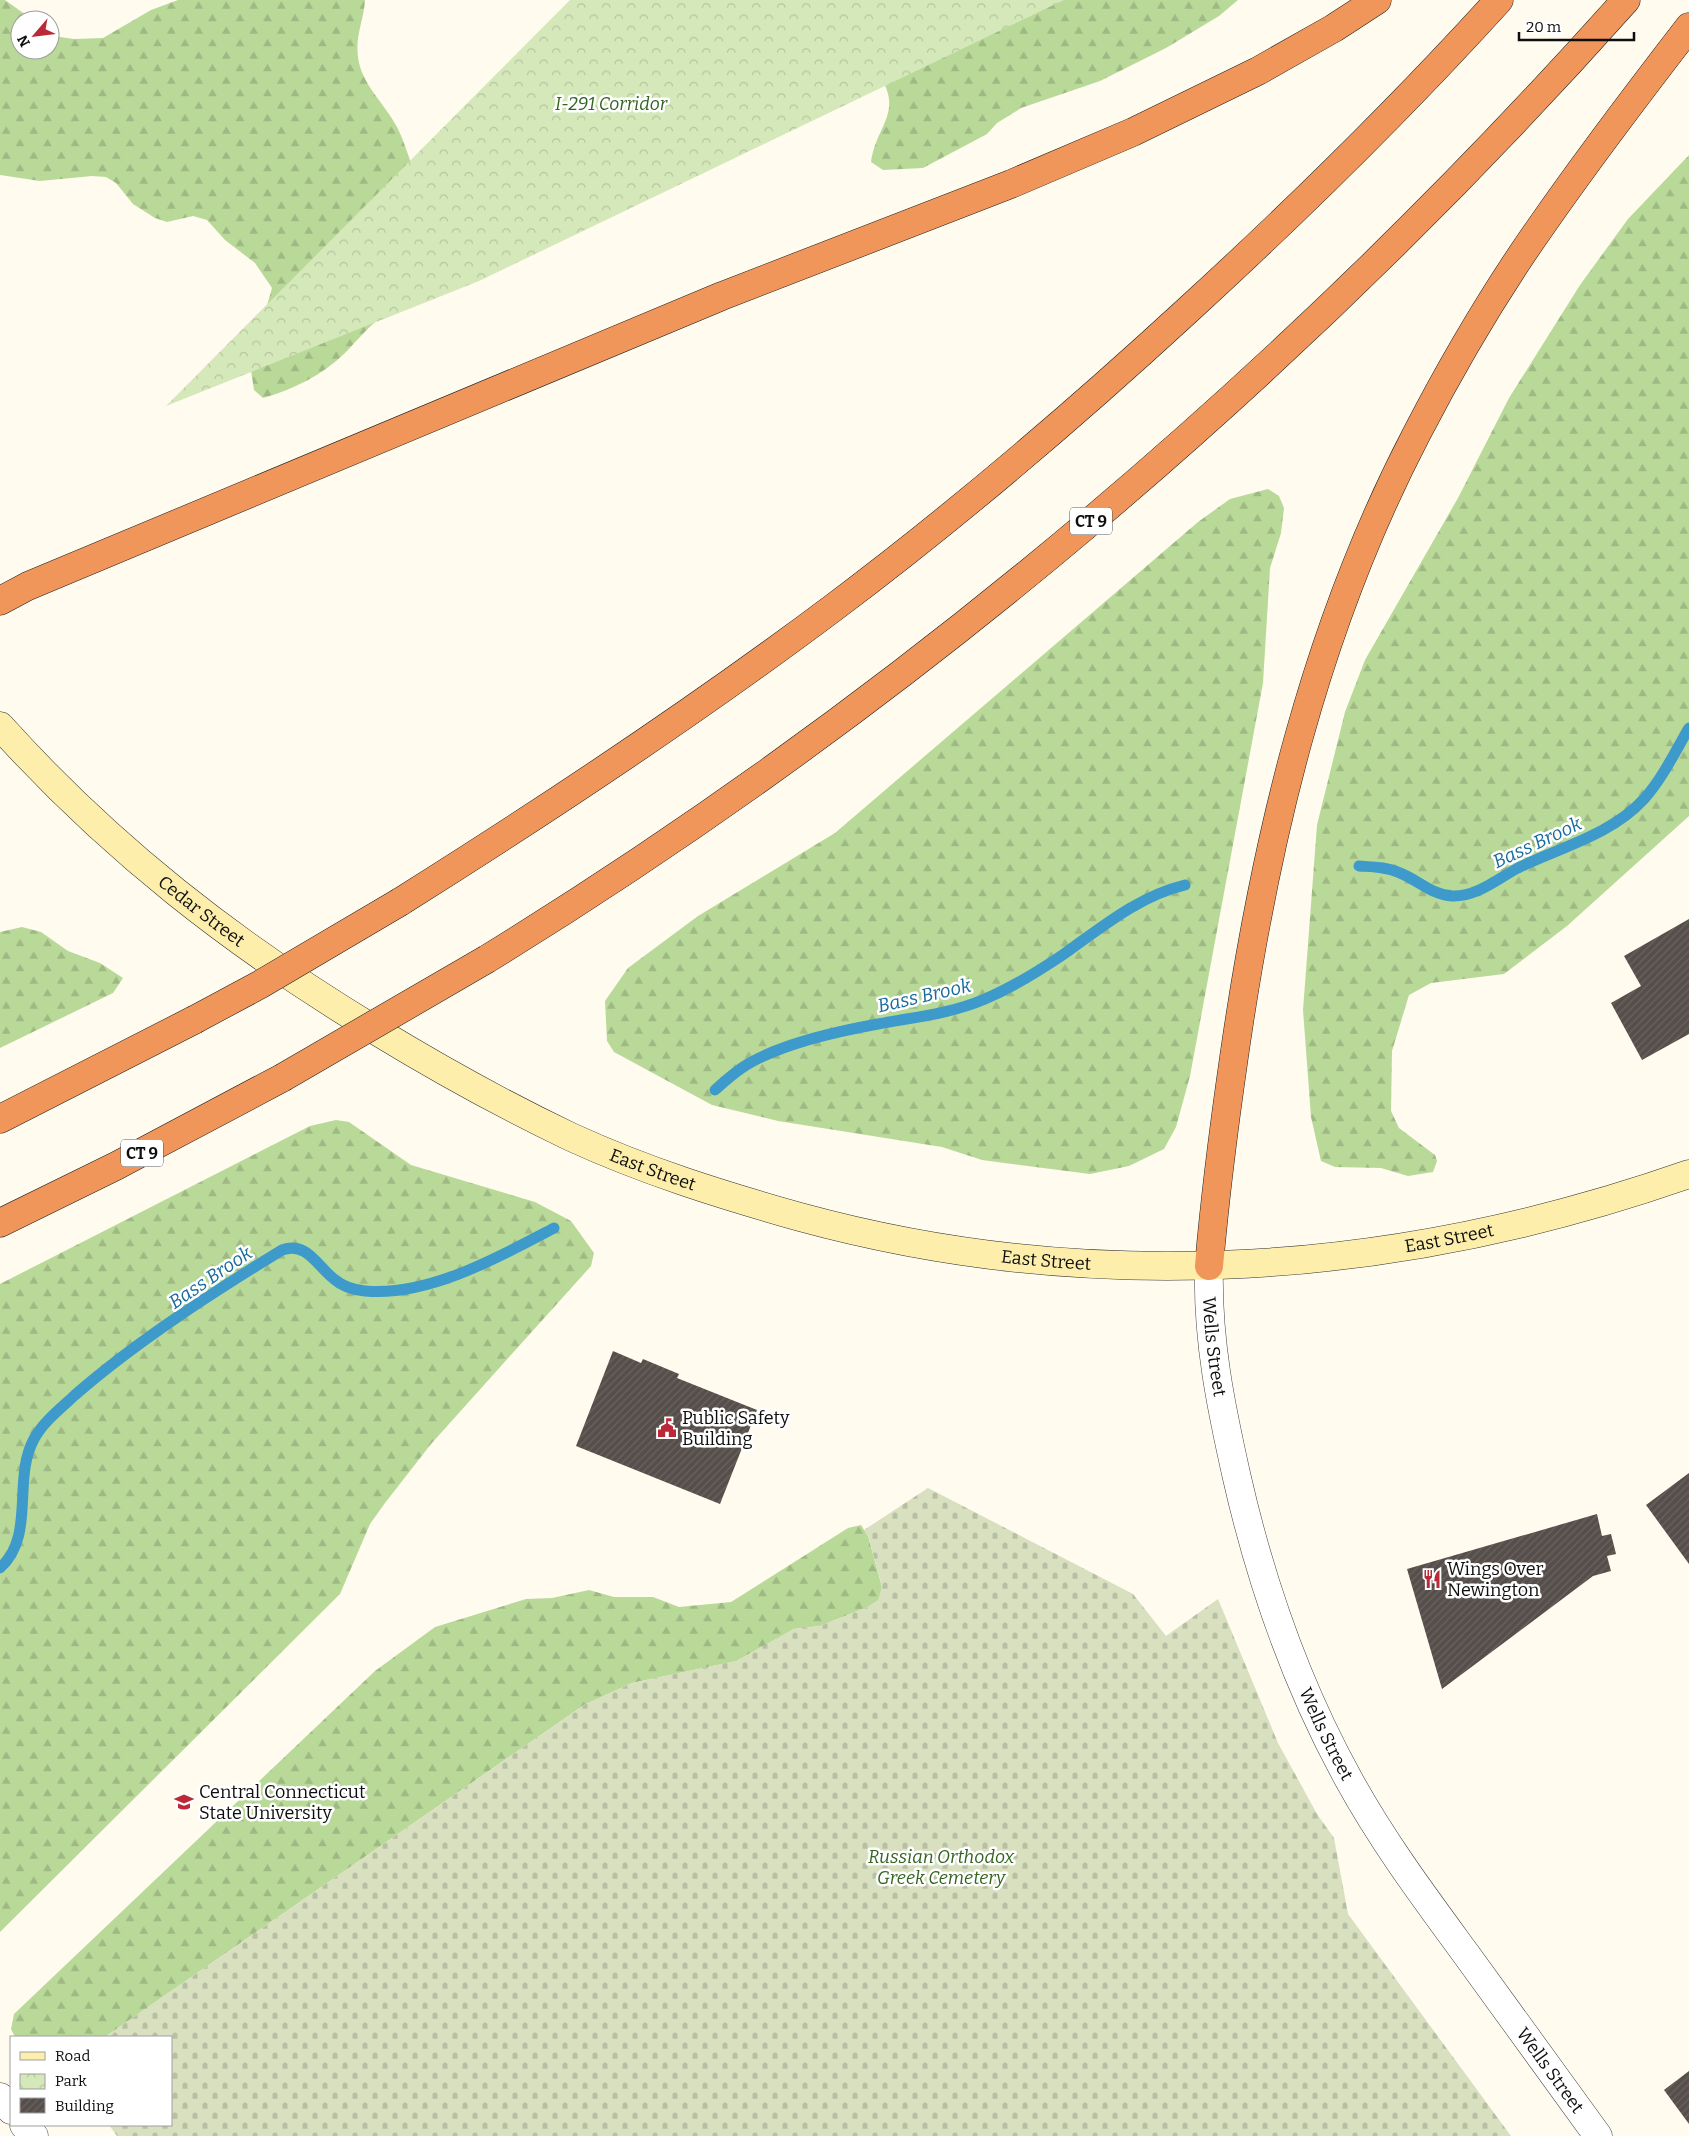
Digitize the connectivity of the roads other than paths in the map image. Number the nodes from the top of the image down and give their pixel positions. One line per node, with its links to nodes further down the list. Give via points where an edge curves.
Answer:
1 (1377, 0): 5 (highway, via 1258,71 1133,132 1011,184 722,296 28,586)
2 (1499, 0): 8 (highway, bridge, via 1300,205 1137,357 940,524 835,607 558,802 400,902 261,984)
3 (1626, 0): 10 (highway, CT 9, bridge, via 1488,150 1276,357 1114,501 938,644 812,739 615,877 407,1007 282,1078)
4 (1689, 27): 11 (highway, via 1562,196 1482,317 1411,445 1344,598 1301,727 1262,885 1224,1130)
5 (0, 601)
6 (0, 726): 7 (main road, Cedar Street, via 79,808 184,900 288,975)
7 (429, 1062): 11 (main road, East Street, via 530,1117 636,1164 741,1200 825,1224 920,1244 1033,1260 1131,1267)
8 (0, 1119)
9 (1689, 1174): 11 (main road, East Street, via 1571,1211 1444,1240 1323,1259)
10 (0, 1223)
11 (1209, 1266): 16 (street, Wells Street, via 1214,1364 1242,1502 1280,1626 1319,1720 1388,1846)
12 (0, 2097): 13 (street)
13 (10, 2109)
14 (25, 2126): 15 (street)
15 (34, 2136)
16 (1598, 2136)

